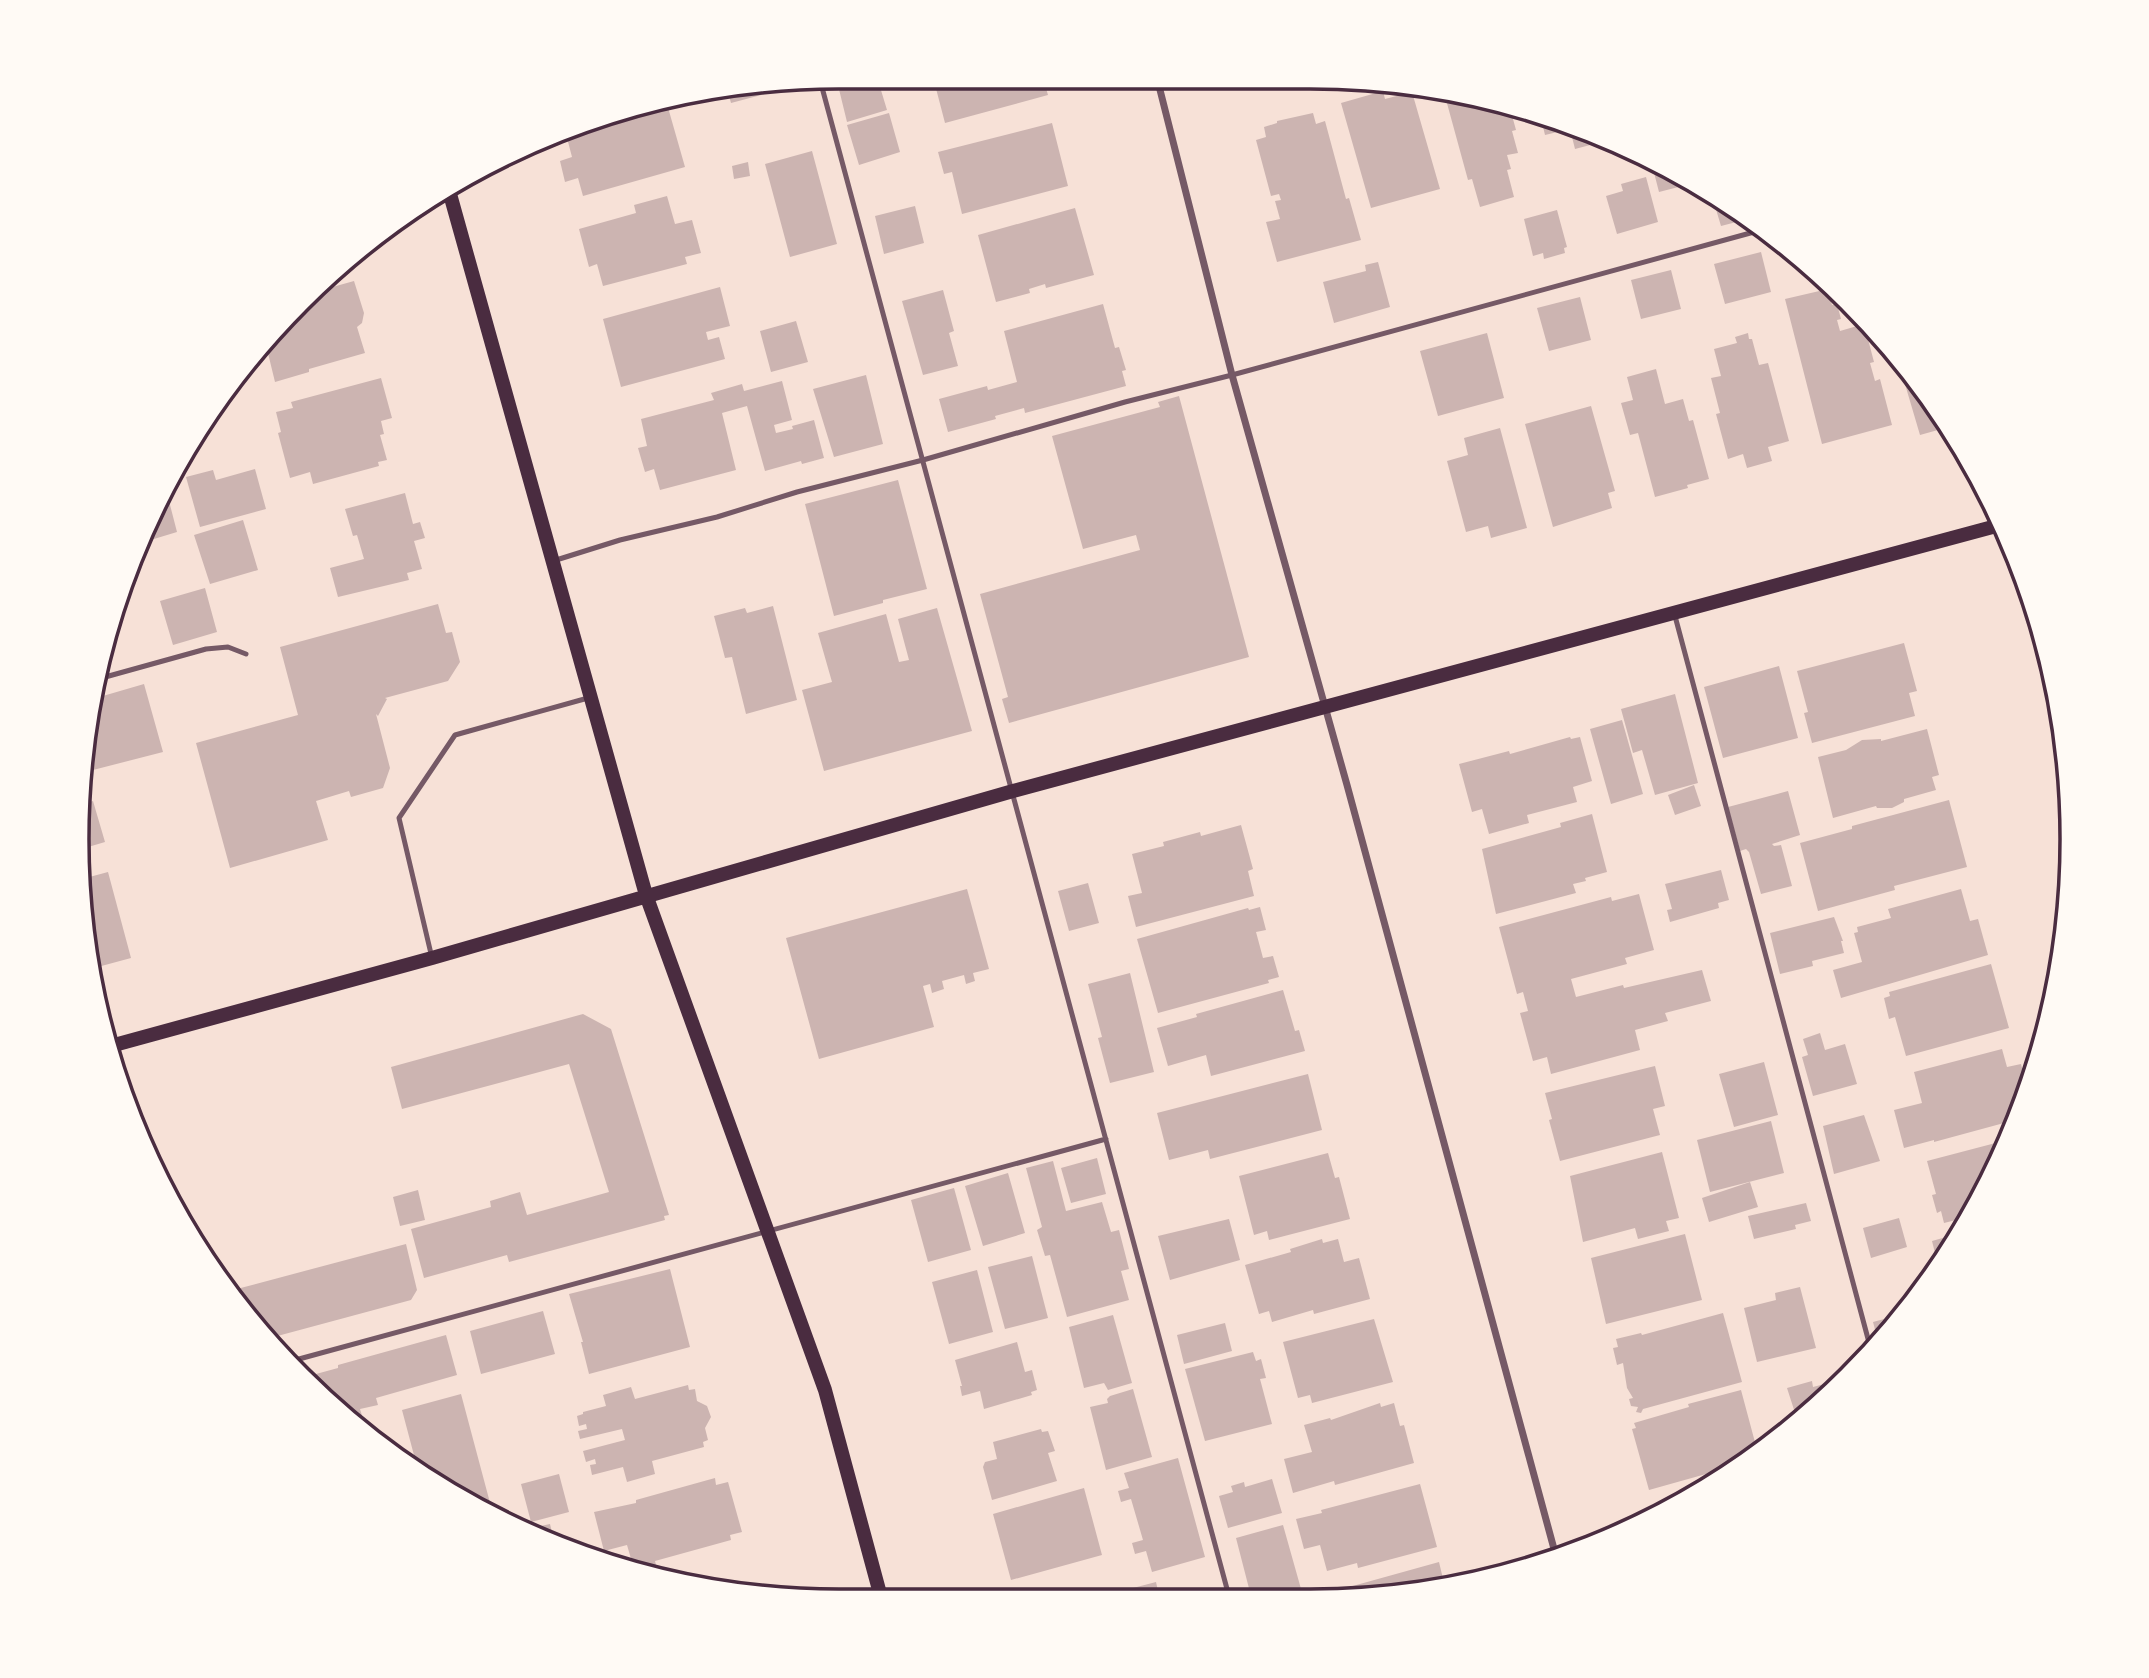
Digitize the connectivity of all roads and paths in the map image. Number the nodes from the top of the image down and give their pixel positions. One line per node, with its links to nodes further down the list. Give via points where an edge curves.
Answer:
1 (1160, 89): 5 (street)
2 (823, 90): 6 (lane)
3 (451, 198): 8 (main road)
4 (1751, 233): 5 (lane)
5 (1232, 375): 6 (lane); 13 (street)
6 (923, 460): 8 (lane); 14 (lane)
7 (1991, 527): 9 (main road)
8 (552, 561): 12 (main road)
9 (1674, 612): 13 (main road); 20 (lane)
10 (246, 654): 11 (lane, via 228,647 206,649)
11 (108, 676)
12 (591, 698): 15 (main road); 16 (lane, via 456,736 399,818)
13 (1326, 706): 14 (main road); 22 (street)
14 (1013, 791): 15 (main road); 18 (lane)
15 (646, 895): 16 (main road); 19 (main road)
16 (432, 958): 17 (main road)
17 (118, 1044)
18 (1106, 1139): 19 (lane); 24 (lane)
19 (767, 1231): 21 (lane); 23 (main road, via 825,1390)
20 (1868, 1339)
21 (299, 1359)
22 (1554, 1548)
23 (879, 1589)
24 (1227, 1589)

